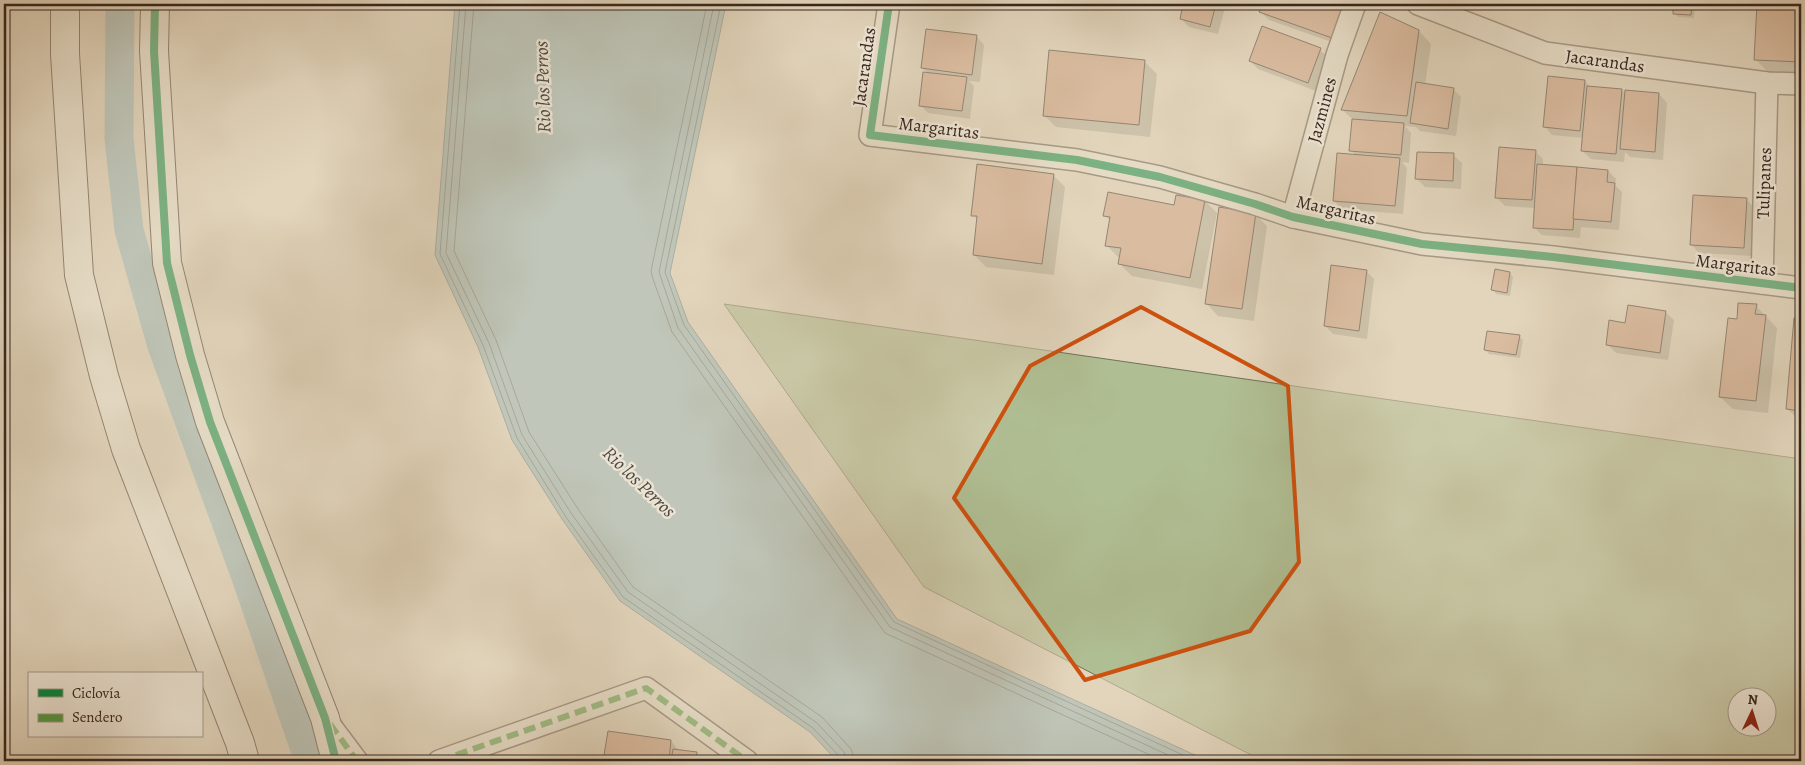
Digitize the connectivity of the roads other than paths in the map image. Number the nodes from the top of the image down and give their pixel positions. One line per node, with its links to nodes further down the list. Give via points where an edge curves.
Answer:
1 (65, 4): 13 (street, via 65,54 79,275 126,449)
2 (155, 4): 12 (street, via 154,51 167,262 210,422)
3 (889, 4): 8 (street, Jacarandas)
4 (1355, 4): 9 (street, Jazmines, via 1336,55)
5 (1418, 4): 6 (street, Jacarandas, via 1545,52)
6 (1767, 83): 7 (street, Jacarandas); 10 (street, Tulipanes)
7 (1801, 84)
8 (870, 135): 9 (street, Margaritas, via 1077,160 1160,177)
9 (1293, 217): 10 (street, Margaritas, via 1422,244)
10 (1762, 283): 11 (street, Margaritas)
11 (1801, 288)
12 (325, 718): 14 (street); 15 (street)
13 (242, 752)
14 (336, 761)
15 (357, 761)
16 (439, 761): 17 (street, via 646,688)
17 (747, 761)

